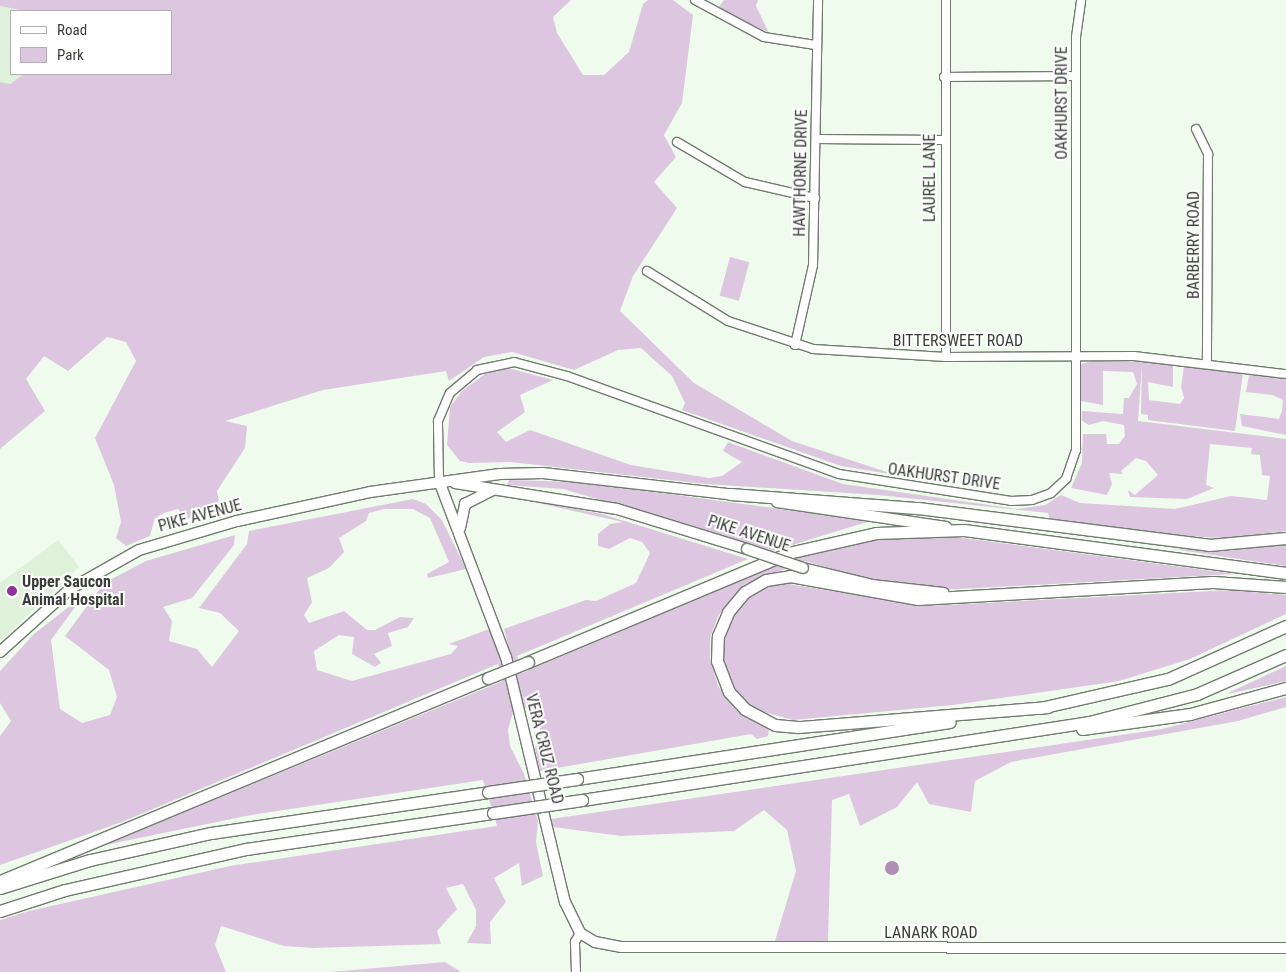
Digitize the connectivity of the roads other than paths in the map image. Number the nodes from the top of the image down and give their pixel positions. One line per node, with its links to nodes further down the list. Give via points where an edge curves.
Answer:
1 (695, 0): 5 (street, via 764,37)
2 (818, 0): 5 (street, HAWTHORNE DRIVE)
3 (946, 0): 7 (street, LAUREL LANE)
4 (1082, 0): 6 (street, OAKHURST DRIVE)
5 (815, 45): 9 (street, HAWTHORNE DRIVE)
6 (1076, 76): 7 (street); 15 (street, OAKHURST DRIVE)
7 (944, 77): 10 (street, LAUREL LANE)
8 (1196, 129): 17 (street, BARBERRY ROAD, via 1208,154)
9 (816, 139): 10 (street); 12 (street, HAWTHORNE DRIVE)
10 (944, 140): 16 (street, LAUREL LANE)
11 (677, 142): 12 (street, via 745,182)
12 (815, 198): 14 (street, HAWTHORNE DRIVE, via 813,265)
13 (647, 271): 14 (street, BITTERSWEET ROAD, via 728,321)
14 (795, 345): 16 (street, BITTERSWEET ROAD, via 849,353)
15 (1075, 354): 16 (street, BITTERSWEET ROAD); 17 (street, BITTERSWEET ROAD); 19 (street, OAKHURST DRIVE, via 1075,460 1059,487 1032,500 839,474 567,376 514,362 477,370 450,393 438,421)
16 (946, 357)
17 (1207, 363): 18 (street, BITTERSWEET ROAD)
18 (1286, 374)
19 (439, 480): 20 (main road, PIKE AVENUE); 21 (main road, PIKE AVENUE, via 543,473); 23 (main road); 29 (main road, PIKE AVENUE, via 370,492 164,540 70,589)
20 (498, 488): 23 (main road, via 465,504); 27 (main road, PIKE AVENUE, bridge, via 617,509 803,568 902,590)
21 (730, 494): 22 (main road, PIKE AVENUE); 24 (highway, via 918,508 1209,544)
22 (964, 530): 25 (highway); 34 (highway, bridge, via 876,533 802,549)
23 (461, 534): 37 (main road, VERA CRUZ ROAD, via 506,658 564,897)
24 (1286, 538)
25 (1284, 573)
26 (1286, 587): 27 (highway, via 1213,582)
27 (1052, 591): 32 (highway, via 918,599 778,577 755,585 736,600 722,624 717,648 720,674 736,701 754,716 786,727)
28 (1286, 626): 32 (highway, via 1168,679)
29 (0, 652)
30 (1286, 656): 33 (highway, via 1154,707)
31 (1286, 688): 33 (highway, via 1131,726)
32 (1048, 707): 35 (highway, bridge, via 211,833 90,860)
33 (1010, 735): 36 (highway, bridge, via 246,849 65,890)
34 (0, 881)
35 (0, 888)
36 (0, 911)
37 (580, 933): 38 (main road, LANARK ROAD, via 595,942 621,947); 39 (street, via 575,942)
38 (1286, 948)
39 (576, 972)

